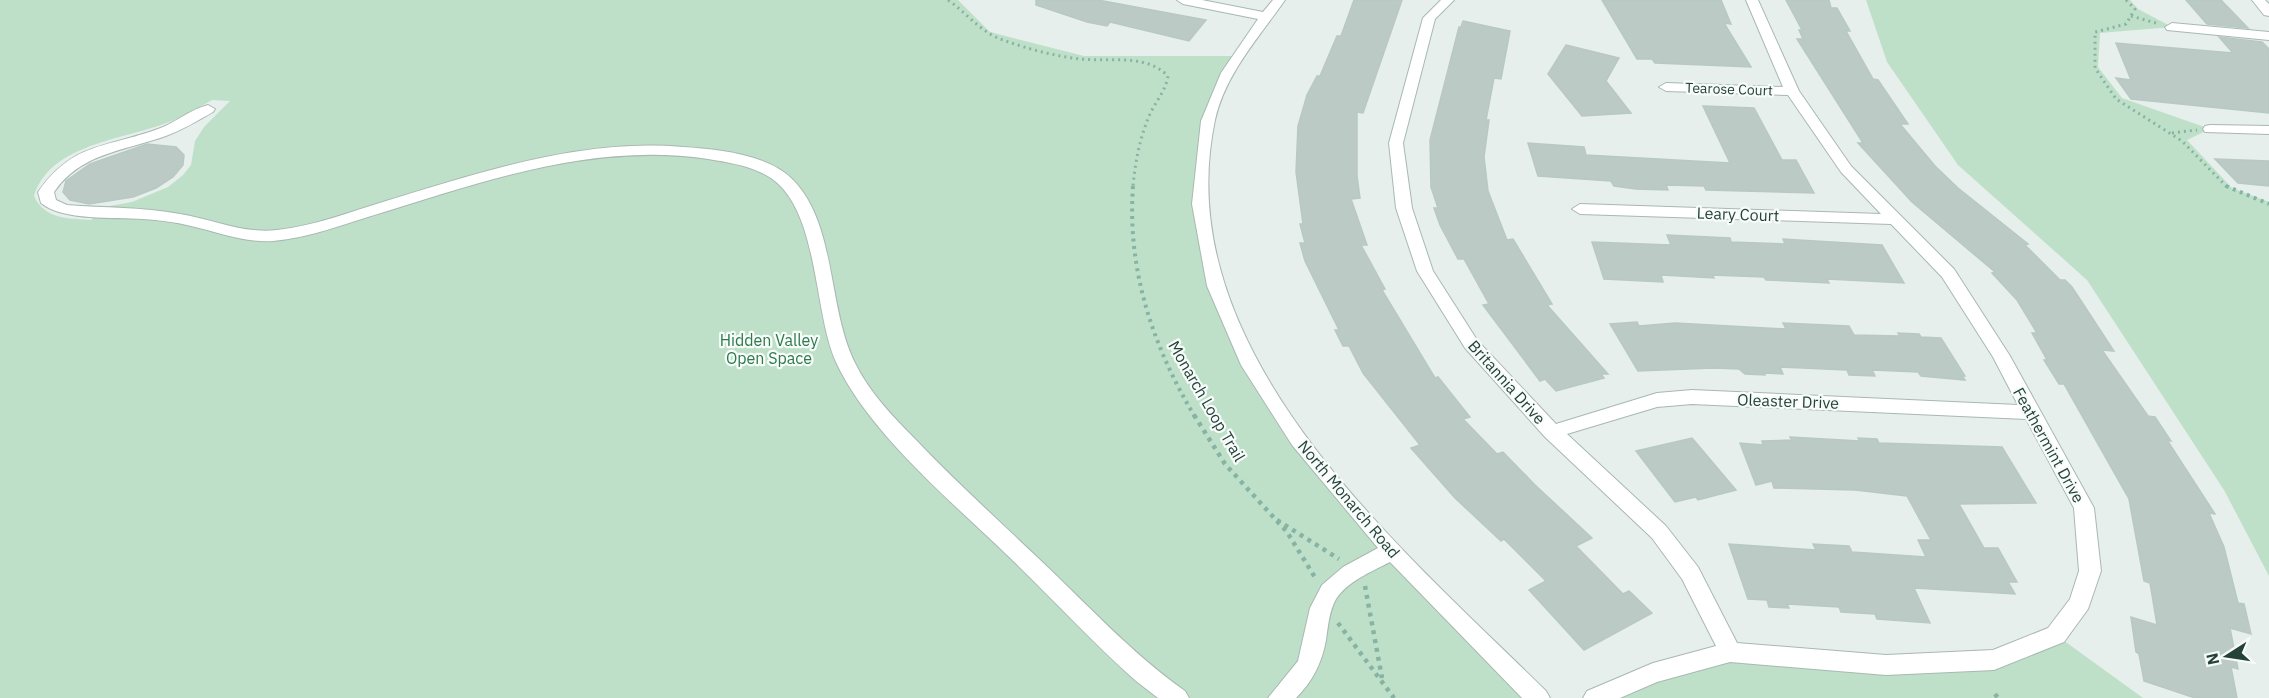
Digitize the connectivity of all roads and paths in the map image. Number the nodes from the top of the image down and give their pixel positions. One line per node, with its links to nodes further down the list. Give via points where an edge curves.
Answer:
1 (948, 0): 25 (path, Monarch Loop Trail, via 981,30 997,38 1078,59 1146,62 1163,69 1168,76 1142,133 1133,168 1132,244 1140,291 1178,385 1218,454 1283,527 1318,582)
2 (1182, 0): 10 (street)
3 (1279, 0): 10 (street, North Monarch Road)
4 (1448, 0): 23 (street, Britannia Drive, via 1429,18 1396,143 1404,208 1425,271 1471,344)
5 (1752, 0): 14 (street, Feathermint Drive)
6 (2126, 0): 9 (path, via 2135,9)
7 (2258, 0): 8 (street)
8 (2269, 12)
9 (2131, 16): 11 (path); 18 (path, via 2126,24 2095,32 2095,68 2116,99)
10 (1267, 17): 24 (street, North Monarch Road, via 1229,72 1208,120 1198,202 1202,237 1221,303 1241,351 1259,381 1324,473)
11 (2172, 27): 12 (street)
12 (2269, 36)
13 (1666, 87): 14 (street, Tearose Court)
14 (1792, 91): 21 (street, Feathermint Drive, via 1846,169)
15 (208, 109): 27 (street, via 178,127 120,143 74,162 56,175 46,192 50,203 64,209 180,218 251,237 311,228 495,173 600,152 689,151 751,164 785,179 801,197 812,229 830,326 845,363 874,409 1120,650)
16 (2210, 129): 17 (street); 18 (path)
17 (2269, 130)
18 (2171, 134): 19 (path, via 2229,189)
19 (2269, 204)
20 (1580, 209): 21 (street, Leary Court)
21 (1896, 219): 22 (street, Feathermint Drive, via 1948,273 2001,356)
22 (2030, 412): 23 (street, Oleaster Drive, via 1692,397 1657,400); 26 (street, Feathermint Drive, via 2084,508 2090,571 2080,603 2056,635 1994,660 1969,663 1886,665)
23 (1552, 432): 26 (street, Britannia Drive, via 1659,532 1690,573)
24 (1391, 551): 25 (street, via 1345,575); 30 (street, North Monarch Road)
25 (1323, 602): 28 (street, via 1309,661); 29 (path)
26 (1730, 652): 31 (street, Feathermint Drive, via 1653,673)
27 (1177, 698)
28 (1281, 698)
29 (1394, 698)
30 (1538, 698)
31 (1595, 698)

